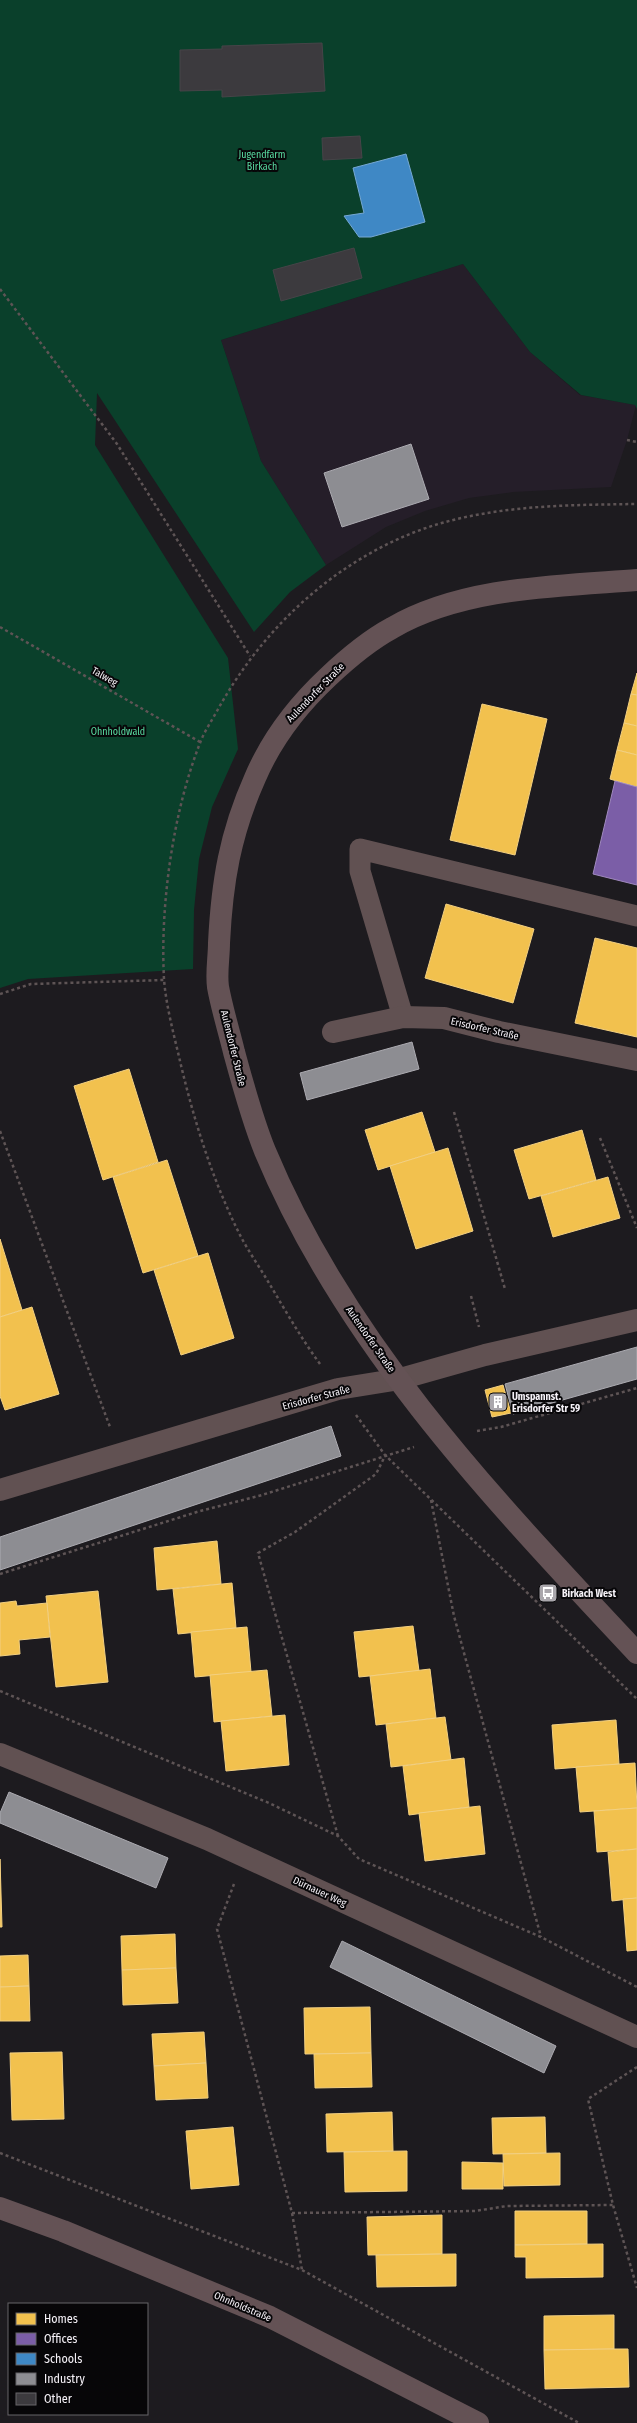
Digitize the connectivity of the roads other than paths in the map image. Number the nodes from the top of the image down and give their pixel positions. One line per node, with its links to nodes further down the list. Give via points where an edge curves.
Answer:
1 (637, 580): 7 (main road, Aulendorfer Straße, via 503,592 440,606 394,626 352,654 286,721 265,754 239,812 226,864 220,915 218,984 243,1088 264,1148 293,1213 364,1332)
2 (637, 916): 3 (lane, via 360,849 360,871)
3 (403, 1017): 4 (street, Erisdorfer Straße); 5 (street, Erisdorfer Straße, via 444,1018)
4 (333, 1032)
5 (637, 1060)
6 (637, 1320): 7 (street, Erisdorfer Straße, via 485,1355)
7 (400, 1379): 8 (street, Erisdorfer Straße, via 338,1389); 9 (main road, Aulendorfer Straße, via 443,1439)
8 (0, 1490)
9 (637, 1653)
10 (0, 1754): 11 (street, Dürnauer Weg, via 207,1838)
11 (637, 2037)
12 (0, 2208): 13 (main road, Ohnholdstraße, via 63,2231 270,2317)
13 (478, 2423)

